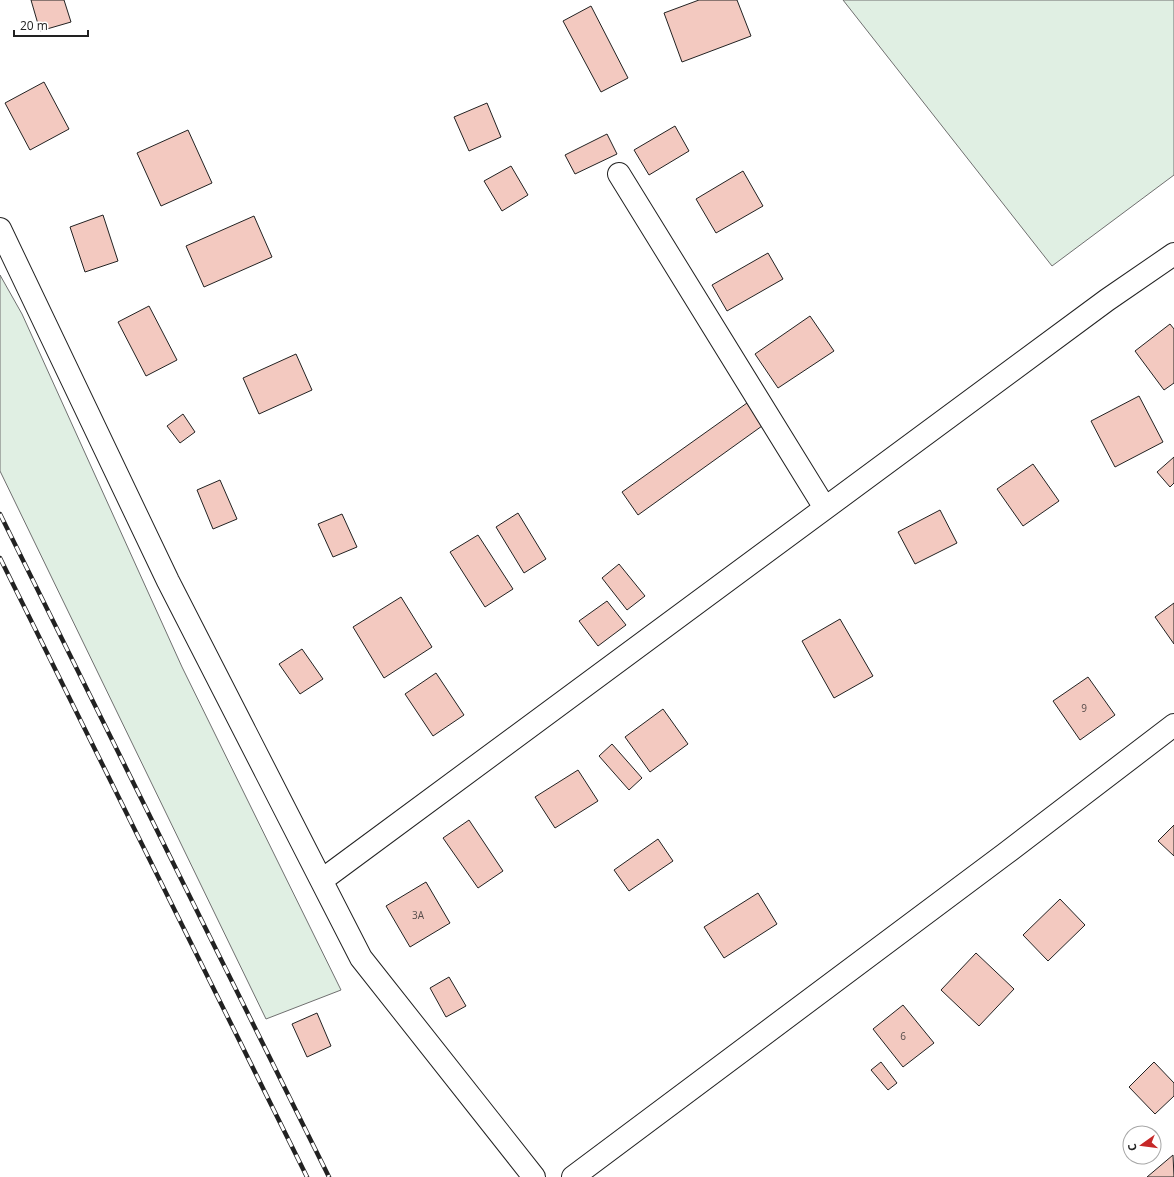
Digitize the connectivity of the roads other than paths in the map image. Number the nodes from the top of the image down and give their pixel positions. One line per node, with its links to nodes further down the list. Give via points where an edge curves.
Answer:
1 (619, 174): 4 (street)
2 (0, 229): 6 (street, via 168,580)
3 (1174, 254): 4 (street, via 1107,300)
4 (825, 508): 6 (street)
5 (1174, 725): 8 (street)
6 (322, 880): 7 (street, via 361,958)
7 (534, 1177)
8 (573, 1177)

